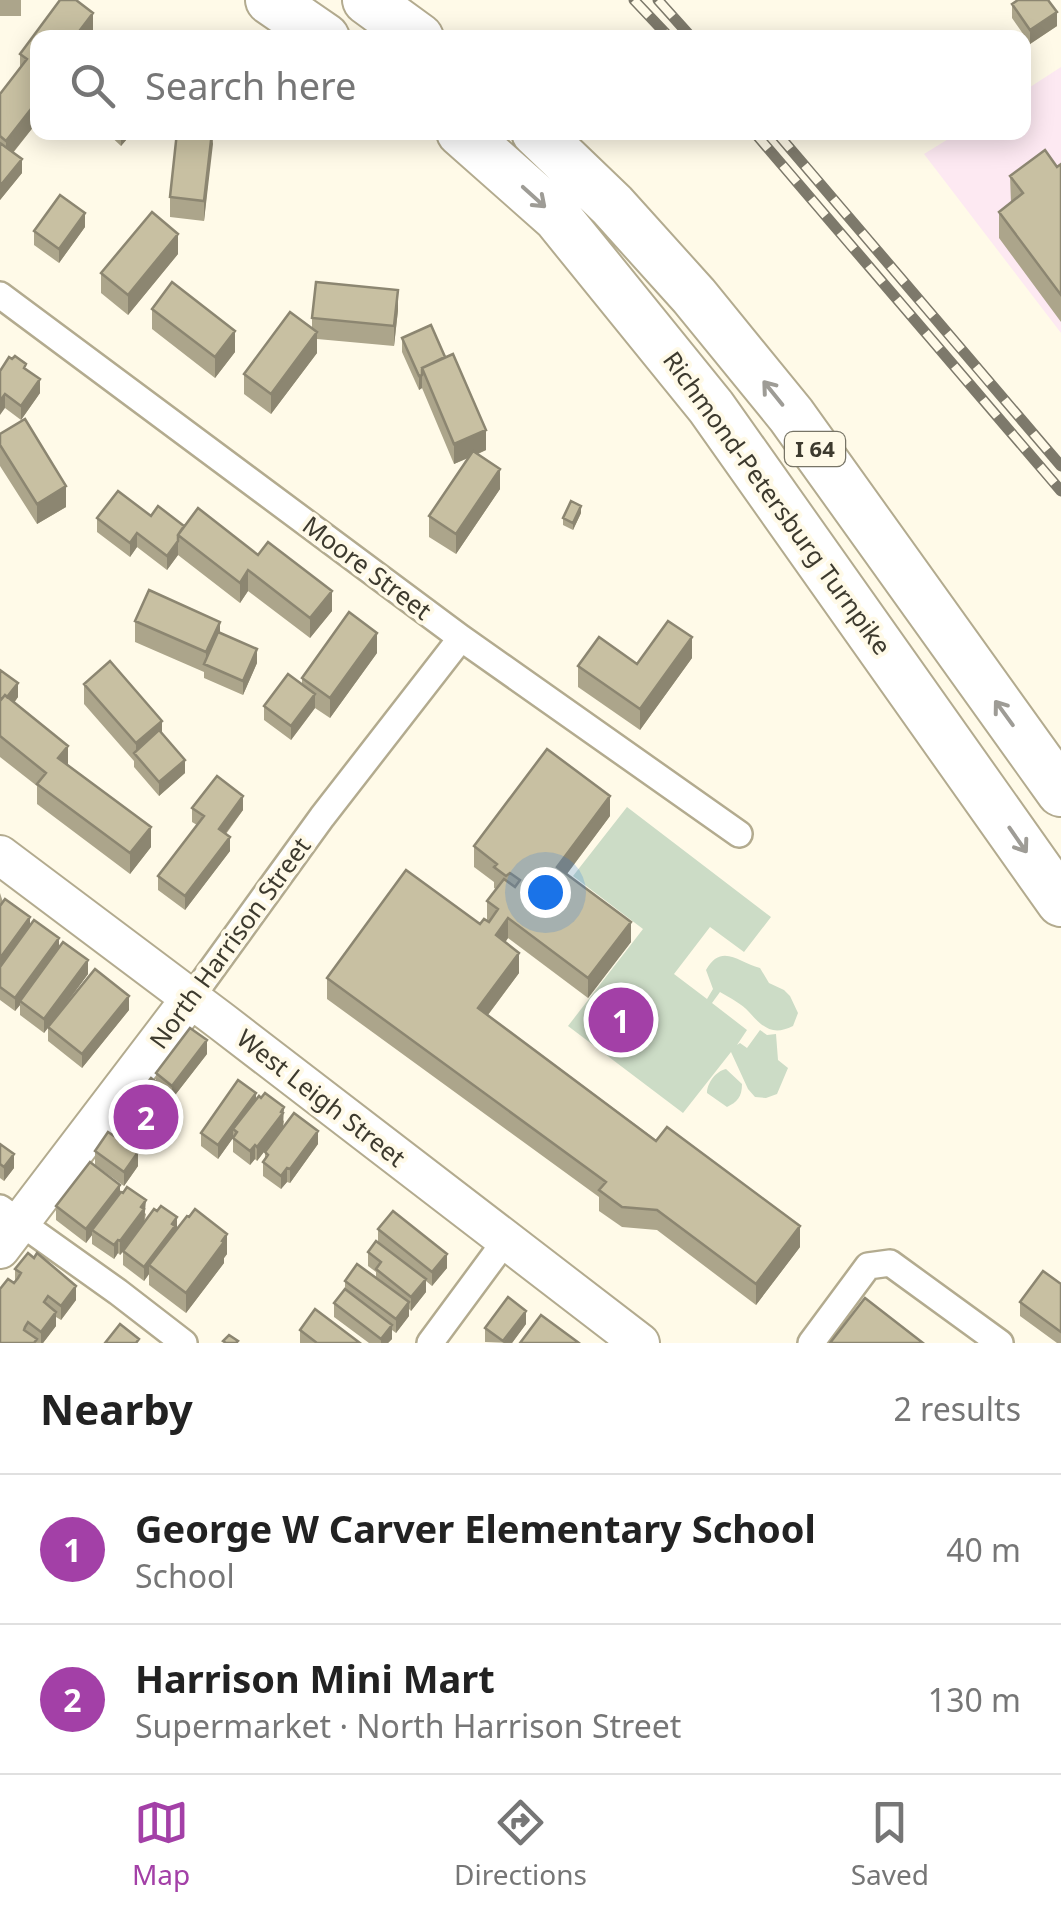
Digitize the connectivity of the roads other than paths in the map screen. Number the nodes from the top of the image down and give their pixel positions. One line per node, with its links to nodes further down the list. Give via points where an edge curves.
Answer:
1 (270, 0): 3 (highway)
2 (368, 0): 4 (highway)
3 (313, 30)
4 (408, 30)
5 (471, 140): 12 (highway, Richmond-Petersburg Turnpike / I 64, one-way to 12, via 557,217 711,407)
6 (544, 140): 9 (highway, I 64, one-way to 6, via 791,415 636,231)
7 (0, 295): 8 (street, Moore Street)
8 (461, 638): 10 (street, Moore Street); 13 (street, North Harrison Street)
9 (1061, 792)
10 (739, 834)
11 (0, 855): 13 (main road, West Leigh Street)
12 (1061, 902)
13 (191, 998): 14 (main road, North Harrison Street); 15 (main road, West Leigh Street)
14 (7, 1227): 16 (street, via 118,1292)
15 (506, 1240): 17 (street); 18 (main road, West Leigh Street)
16 (184, 1343)
17 (430, 1343)
18 (640, 1343)
19 (811, 1343): 20 (street, via 868,1266 890,1263)
20 (1000, 1343)

